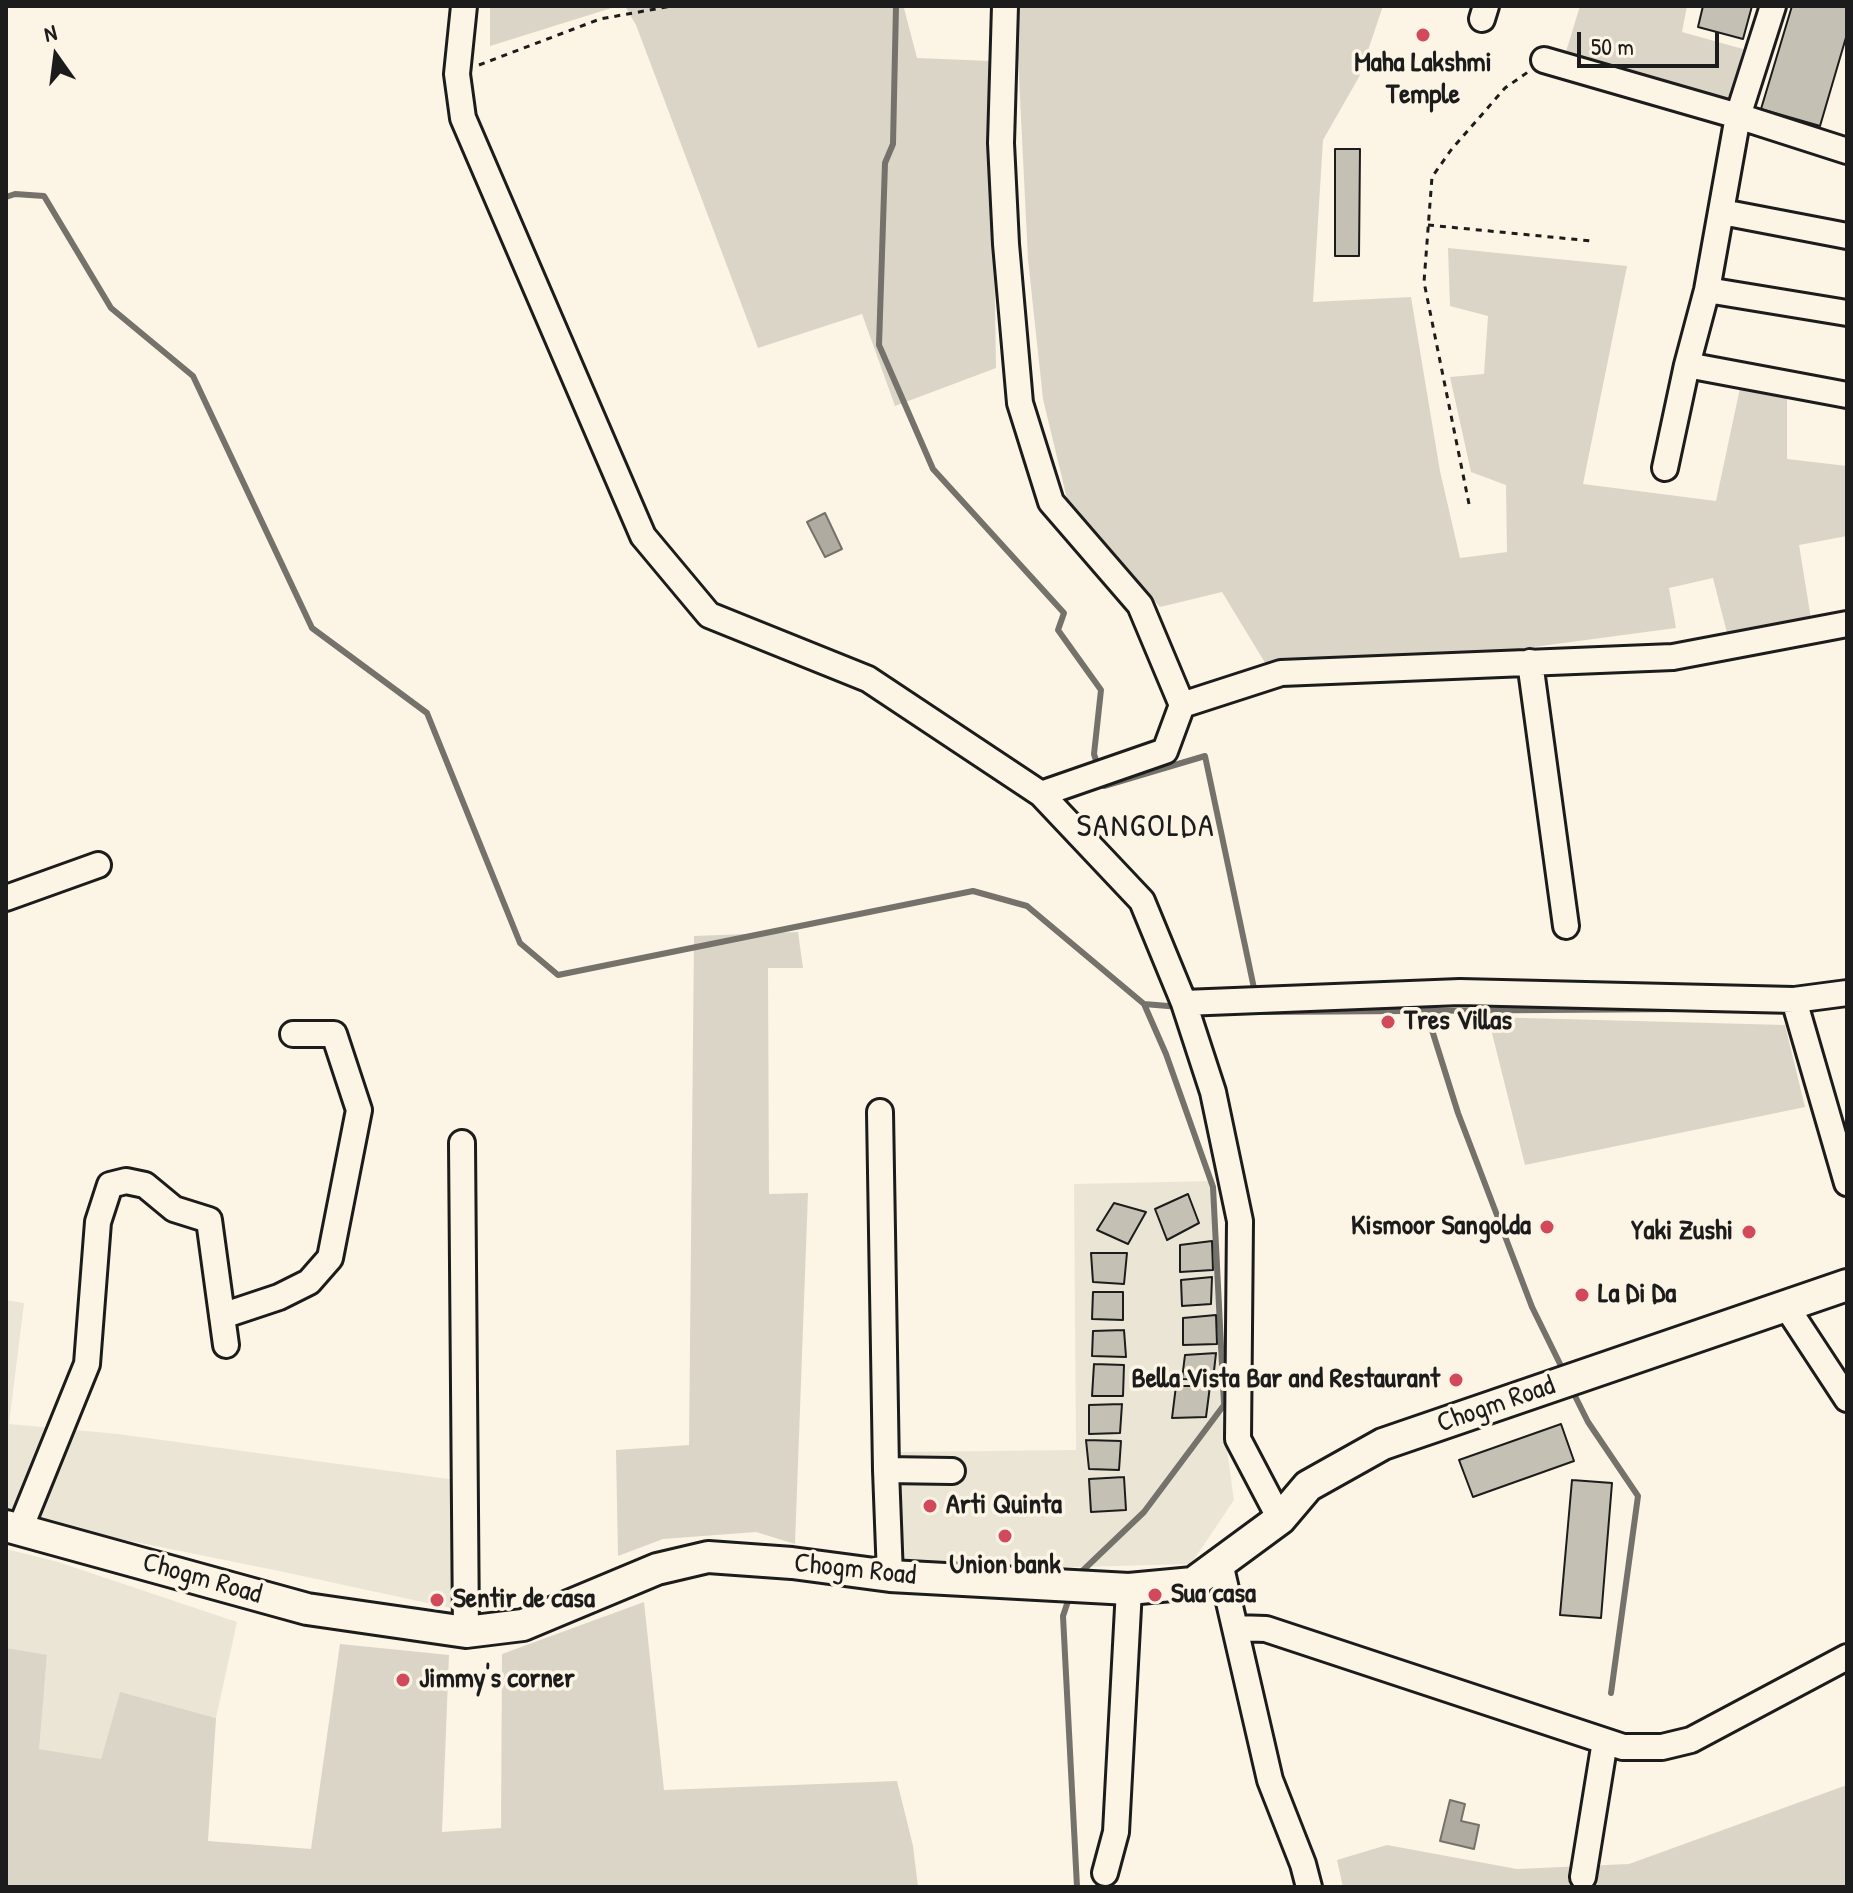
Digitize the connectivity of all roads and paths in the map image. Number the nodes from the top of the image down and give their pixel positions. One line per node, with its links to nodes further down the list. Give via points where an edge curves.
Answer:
1 (464, 6): 6 (street)
2 (672, 6): 6 (path, via 600,19)
3 (1005, 6): 21 (street, via 1001,143 1020,403 1051,502 1140,605)
4 (1773, 6): 7 (street)
5 (1544, 60): 7 (street); 10 (path, via 1505,88 1432,177)
6 (457, 74): 22 (street, via 463,118 643,536 709,615 868,679)
7 (1738, 116): 8 (street); 9 (street)
8 (1847, 151)
9 (1722, 212): 11 (street); 13 (street)
10 (1428, 225): 12 (path); 18 (path, via 1424,282)
11 (1847, 236)
12 (1592, 241)
13 (1707, 290): 14 (street); 15 (street)
14 (1847, 313)
15 (1687, 365): 16 (street); 17 (street)
16 (1847, 395)
17 (1665, 468)
18 (1469, 504)
19 (1847, 624): 20 (street, via 1673,657)
20 (1530, 662): 21 (street, via 1281,673); 25 (street)
21 (1182, 705): 22 (street, via 1165,751)
22 (1041, 794): 28 (street, via 1142,901)
23 (98, 865): 24 (street)
24 (6, 898)
25 (1566, 926)
26 (1847, 993): 27 (street)
27 (1794, 1000): 28 (street, via 1460,992); 32 (street)
28 (1184, 1003): 40 (street, via 1213,1092 1240,1221 1238,1439)
29 (293, 1034): 35 (street, via 334,1034 359,1110 330,1258 309,1282)
30 (880, 1112): 38 (street)
31 (462, 1143): 46 (street)
32 (1847, 1183)
33 (1847, 1285): 34 (main road, Chogm Road)
34 (1786, 1306): 37 (street); 40 (main road, Chogm Road, via 1383,1444 1308,1486)
35 (222, 1316): 36 (street); 41 (street, via 209,1220 174,1209 145,1185 110,1185 98,1222 87,1364)
36 (226, 1345)
37 (1847, 1399)
38 (886, 1470): 39 (street); 43 (street)
39 (952, 1471)
40 (1280, 1519): 42 (main road, Chogm Road)
41 (13, 1527): 46 (main road, Chogm Road, via 307,1609)
42 (1220, 1563): 44 (main road, Chogm Road, via 1193,1583); 45 (street)
43 (890, 1576): 44 (main road, Chogm Road); 46 (main road, Chogm Road, via 708,1557 657,1569 523,1625)
44 (1129, 1589): 49 (street, via 1116,1832)
45 (1235, 1628): 48 (street, via 1266,1629); 51 (street, via 1270,1780)
46 (466, 1632)
47 (1847, 1657): 48 (street, via 1691,1740 1662,1747 1623,1747)
48 (1605, 1741): 50 (street)
49 (1105, 1873)
50 (1583, 1877)
51 (1309, 1887)

